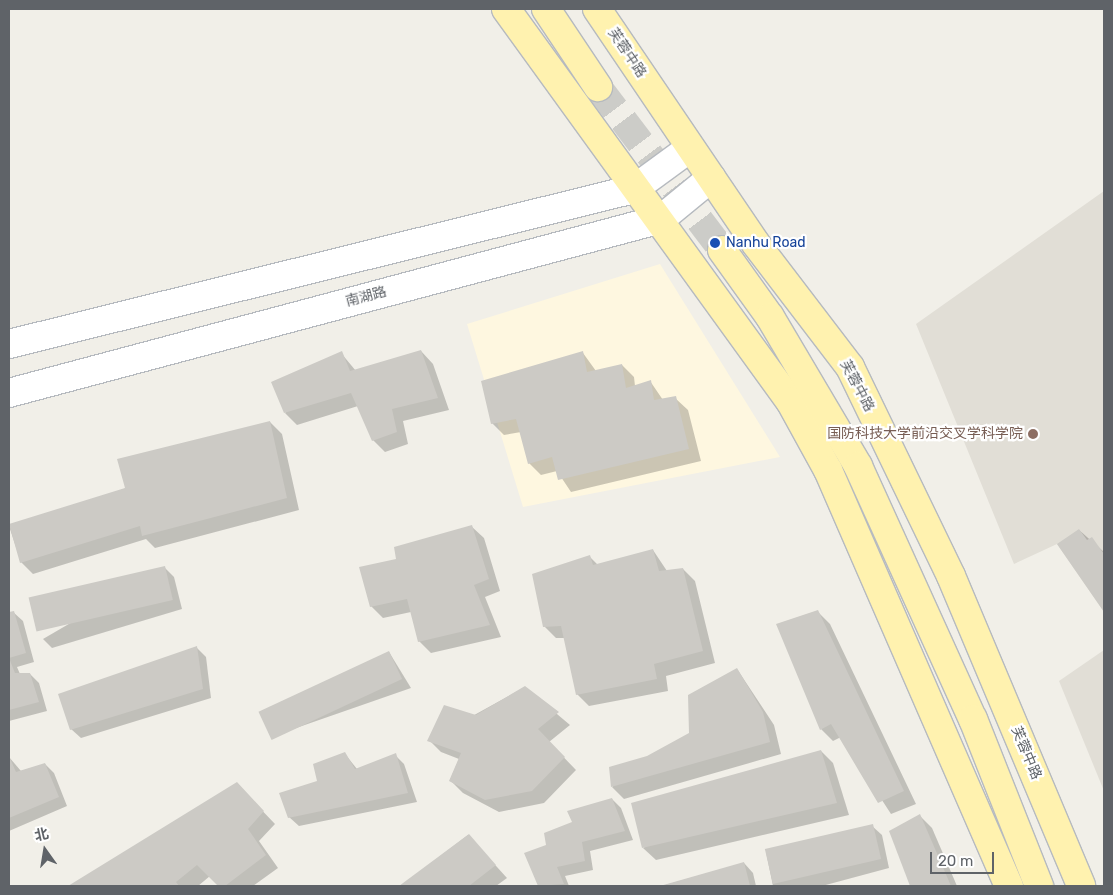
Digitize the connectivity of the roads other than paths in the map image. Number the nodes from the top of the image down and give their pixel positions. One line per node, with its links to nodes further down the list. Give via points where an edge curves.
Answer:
1 (506, 9): 7 (main road)
2 (546, 9): 4 (main road)
3 (597, 9): 5 (main road, 芙蓉中路)
4 (598, 87)
5 (690, 148): 6 (main road, 芙蓉中路); 7 (main road)
6 (711, 178): 8 (main road, 南湖路); 14 (main road, 芙蓉中路, via 850,367 951,576)
7 (634, 189): 8 (main road); 10 (main road)
8 (661, 219): 11 (main road, 南湖路); 12 (main road, via 790,401 828,470)
9 (722, 250): 13 (main road, via 770,317 858,466 973,719)
10 (9, 344)
11 (9, 393)
12 (1009, 886)
13 (1039, 886)
14 (1081, 886)

